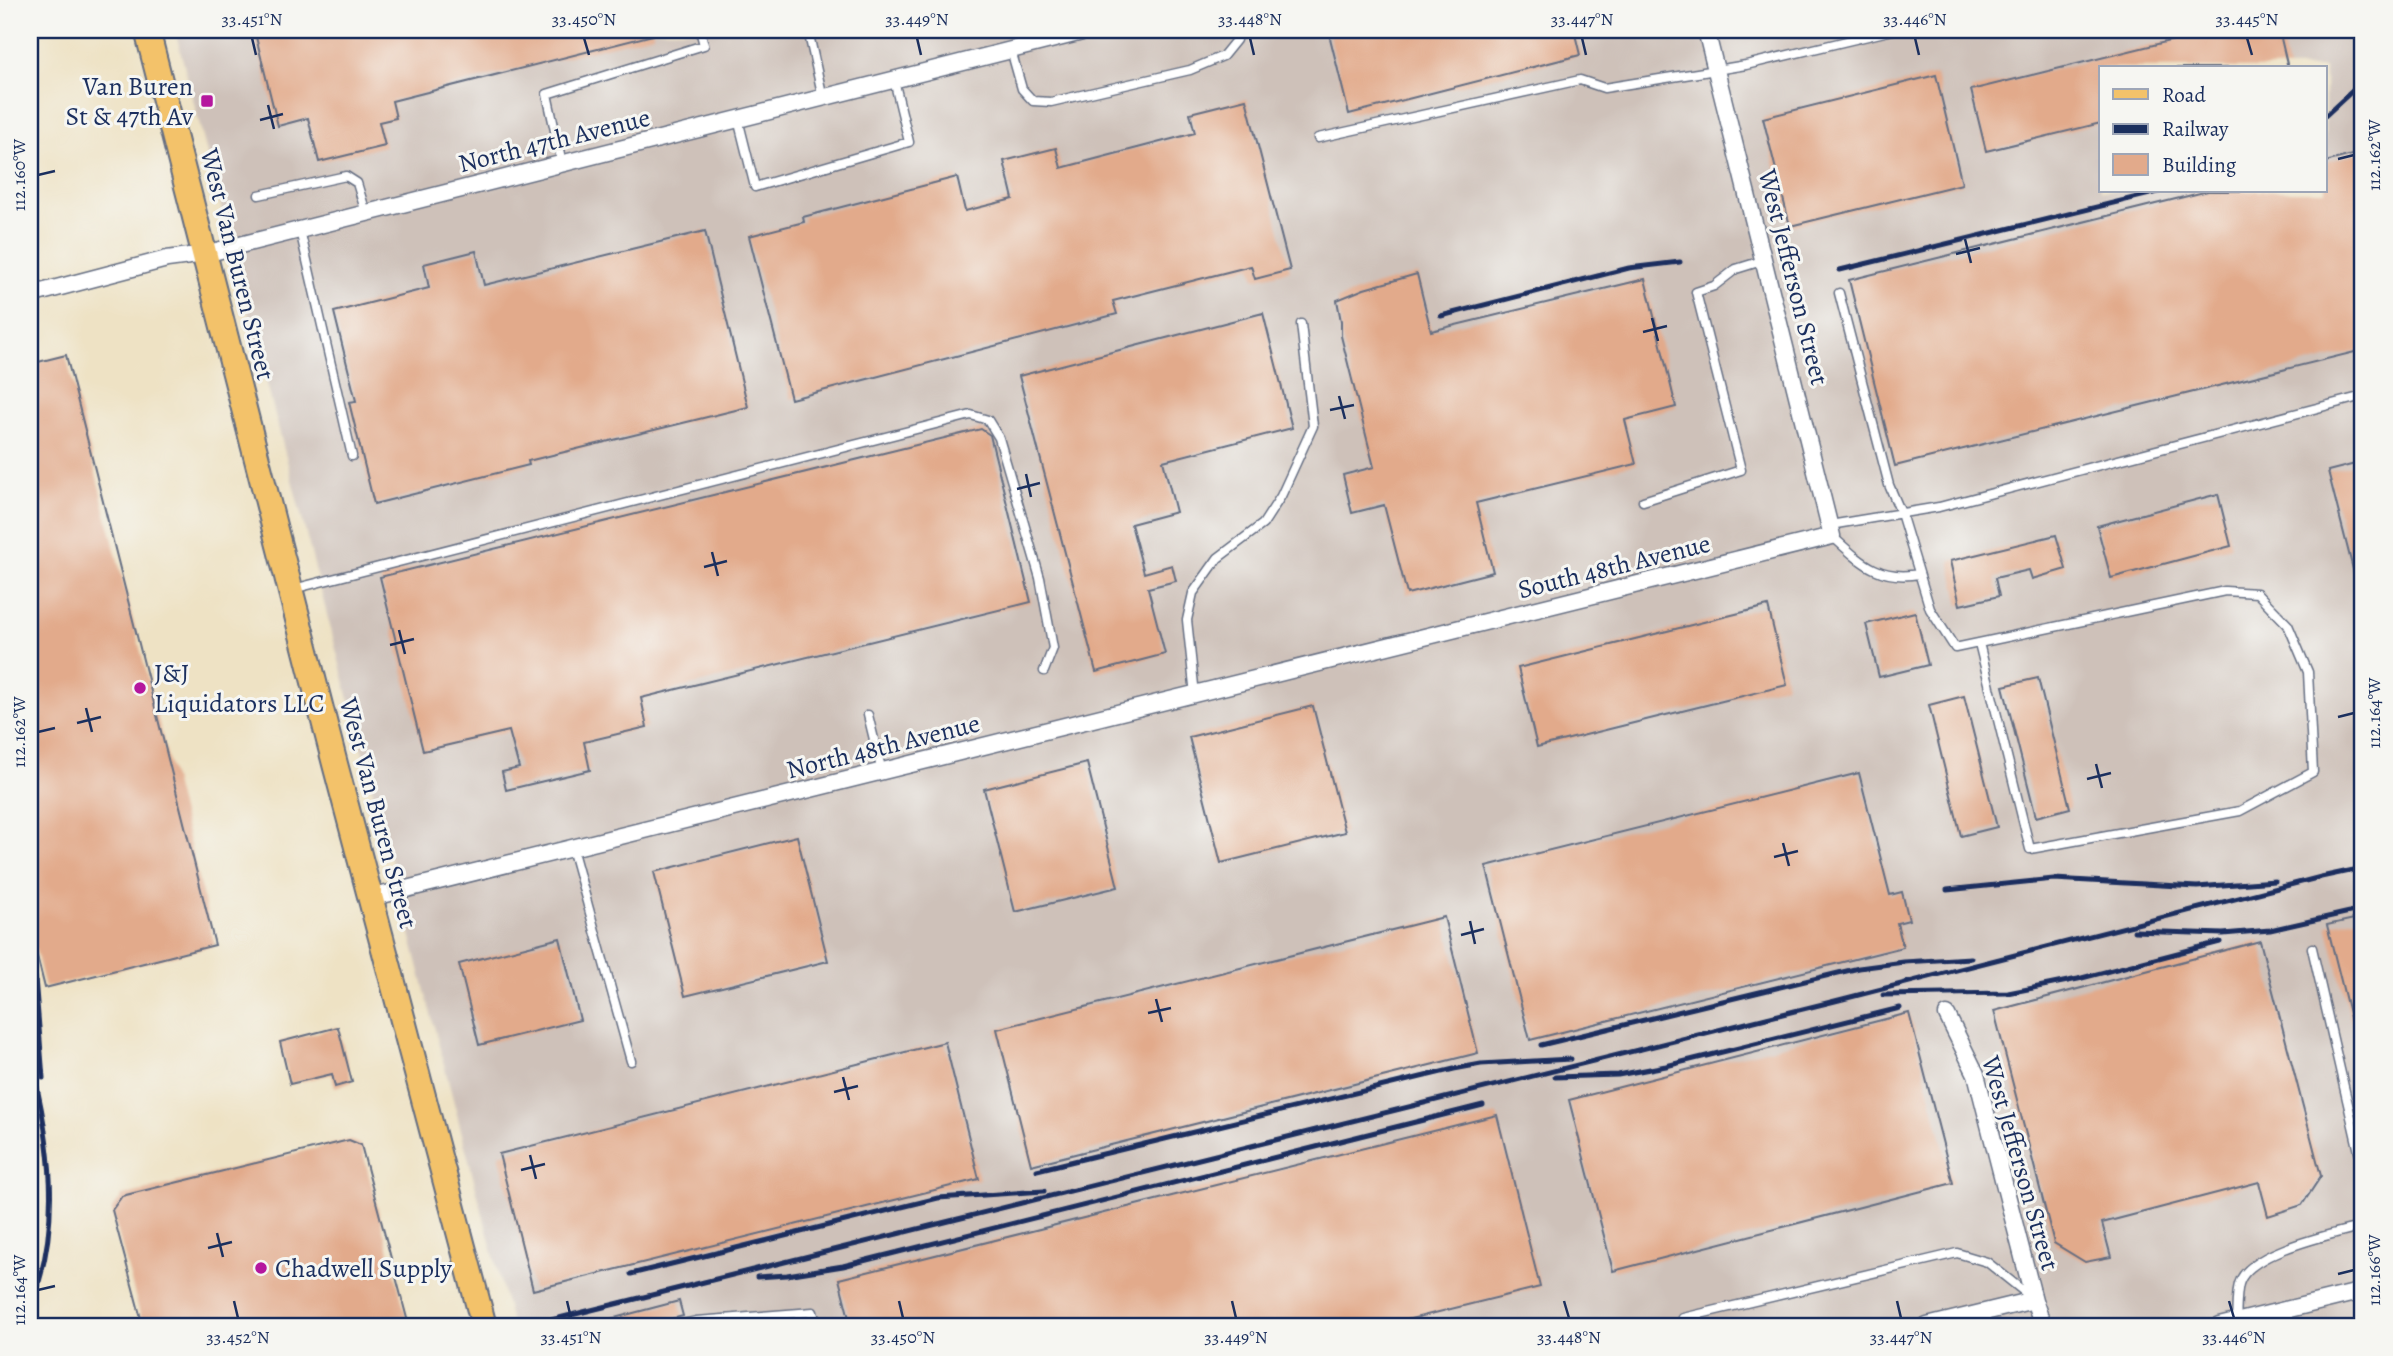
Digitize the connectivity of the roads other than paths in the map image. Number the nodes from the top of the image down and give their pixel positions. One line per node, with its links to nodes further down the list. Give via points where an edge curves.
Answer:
1 (147, 30): 19 (main road, West Van Buren Street)
2 (700, 30): 15 (lane, via 704,45 547,94)
3 (808, 30): 12 (lane)
4 (1090, 30): 8 (street, North 47th Avenue)
5 (1235, 30): 9 (lane, via 1236,40 1223,56 1190,70 1051,102 1033,101 1022,89)
6 (1706, 30): 10 (street, West Jefferson Street)
7 (1893, 30): 10 (lane)
8 (1070, 32): 9 (street, North 47th Avenue)
9 (1011, 50): 11 (street, North 47th Avenue)
10 (1716, 70): 14 (lane, via 1604,88 1580,80); 20 (street, West Jefferson Street)
11 (894, 79): 12 (street, North 47th Avenue); 13 (lane, via 909,142 755,187)
12 (823, 97): 13 (street, North 47th Avenue)
13 (738, 119): 15 (street, North 47th Avenue)
14 (1318, 138)
15 (562, 163): 17 (street, North 47th Avenue)
16 (259, 195): 17 (lane, via 346,176 356,183)
17 (366, 213): 18 (street, North 47th Avenue)
18 (300, 230): 19 (street, North 47th Avenue); 25 (lane)
19 (205, 254): 22 (street, North 47th Avenue, via 167,259); 30 (main road, West Van Buren Street)
20 (1765, 260): 26 (lane, via 1737,269 1696,292 1741,470); 28 (street, West Jefferson Street)
21 (1839, 293): 27 (lane, via 1889,485)
22 (30, 295)
23 (1301, 324): 34 (lane, via 1313,426 1263,524 1218,558 1193,593 1187,620)
24 (2363, 396): 27 (lane, via 1940,507)
25 (352, 456)
26 (1643, 501)
27 (1901, 513): 28 (lane); 29 (lane)
28 (1831, 531): 29 (lane, via 1866,566 1899,577); 31 (street, South 48th Avenue)
29 (1919, 574): 32 (lane, via 1930,609 1955,648)
30 (290, 589): 33 (lane, via 971,415 988,420 999,438 1040,578 1053,648); 38 (main road, West Van Buren Street)
31 (1408, 642): 34 (street, North 48th Avenue)
32 (1979, 643): 32 (lane, via 2225,591 2257,593 2288,625 2308,672 2313,772 2240,811 2030,849)
33 (1044, 671)
34 (1195, 695): 36 (street, North 48th Avenue)
35 (868, 715): 36 (lane)
36 (882, 772): 37 (street, North 48th Avenue)
37 (572, 848): 38 (street, North 48th Avenue); 41 (lane)
38 (370, 898): 48 (main road, West Van Buren Street)
39 (2312, 948): 42 (lane)
40 (1947, 1015): 45 (street, West Jefferson Street, via 1976,1074)
41 (631, 1061)
42 (2363, 1169)
43 (2363, 1226): 46 (lane, via 2278,1250 2258,1262 2240,1282)
44 (2363, 1291): 46 (street)
45 (2034, 1300): 51 (lane, via 1987,1262 1957,1253 1684,1318); 52 (street); 53 (street, West Jefferson Street)
46 (2236, 1322): 54 (street)
47 (696, 1324): 49 (lane); 50 (lane, via 813,1312)
48 (484, 1326)
49 (674, 1326)
50 (817, 1326)
51 (1685, 1326)
52 (1927, 1326)
53 (2043, 1326)
54 (2219, 1326)

